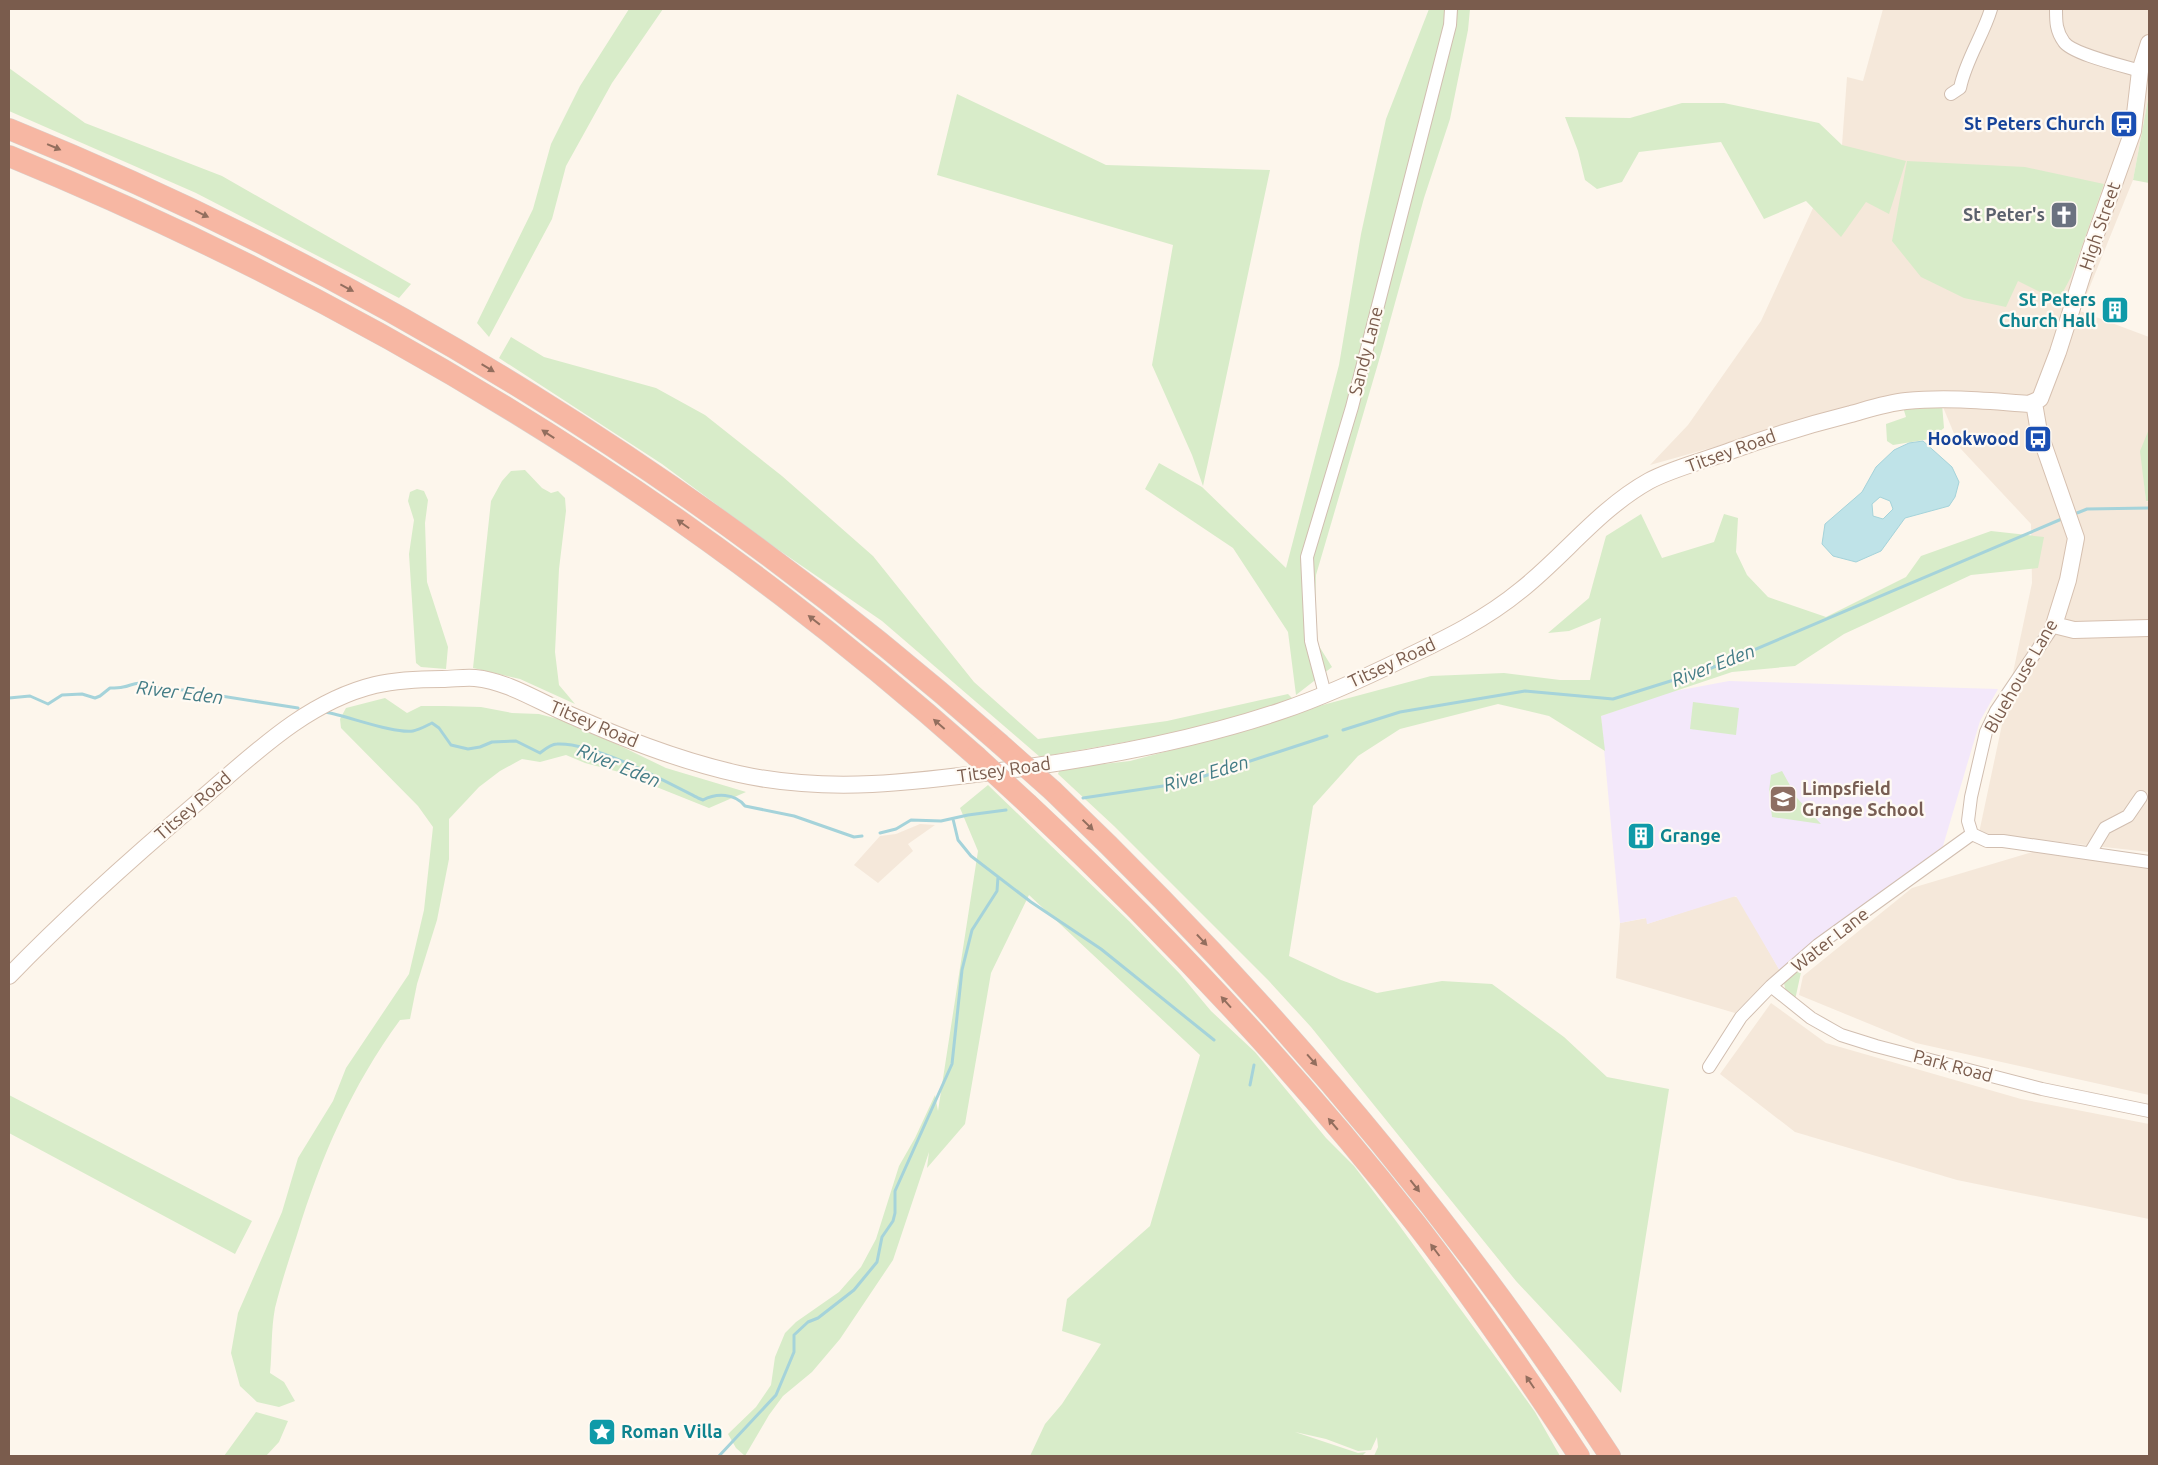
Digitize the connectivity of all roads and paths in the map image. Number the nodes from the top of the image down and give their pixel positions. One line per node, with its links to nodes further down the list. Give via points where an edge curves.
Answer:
1 (1451, 9): 12 (street, Sandy Lane, via 1450,25 1352,407 1307,557 1310,641)
2 (1991, 9): 6 (street, via 1960,88)
3 (2056, 9): 5 (street, via 2055,27 2065,44 2089,56)
4 (2149, 43): 5 (main road, High Street)
5 (2140, 71): 9 (main road, High Street, via 2133,131 2058,352 2040,399)
6 (1951, 94)
7 (9, 129): 22 (highway, one-way to 22, bridge, via 192,209 293,259 400,317 537,398 666,483 795,576 934,686 1053,791 1200,938 1326,1076 1449,1229)
8 (9, 156): 21 (highway, one-way to 8, bridge, via 1487,1321 1415,1224 1280,1062 1147,918 976,756 863,659 673,517 509,409 352,318 234,257)
9 (2034, 403): 10 (main road, Bluehouse Lane, via 2039,432 2076,538 2068,580); 12 (main road, Titsey Road, via 1929,399 1898,402 1797,428 1653,478 1586,528 1520,591 1488,614 1441,641)
10 (2054, 625): 11 (main road, via 2074,630); 14 (street, Bluehouse Lane, via 1996,711 1986,732 1971,798 1968,820)
11 (2149, 628)
12 (1325, 694): 17 (main road, Titsey Road, via 1239,724 1136,750 934,780 844,786 785,782 702,766 524,693 477,678 411,680 376,685 338,696 308,712 251,757 109,879)
13 (2141, 797): 15 (street, via 2128,816 2104,828)
14 (1972, 834): 15 (street, via 1987,841); 18 (street, Water Lane, via 1818,945)
15 (2090, 853): 16 (street)
16 (2149, 862)
17 (9, 976)
18 (1771, 986): 19 (street, Water Lane, via 1741,1017); 20 (street, Park Road, via 1811,1018 1841,1035 2042,1089)
19 (1709, 1067)
20 (2149, 1111)
21 (1579, 1456)
22 (1610, 1456)

